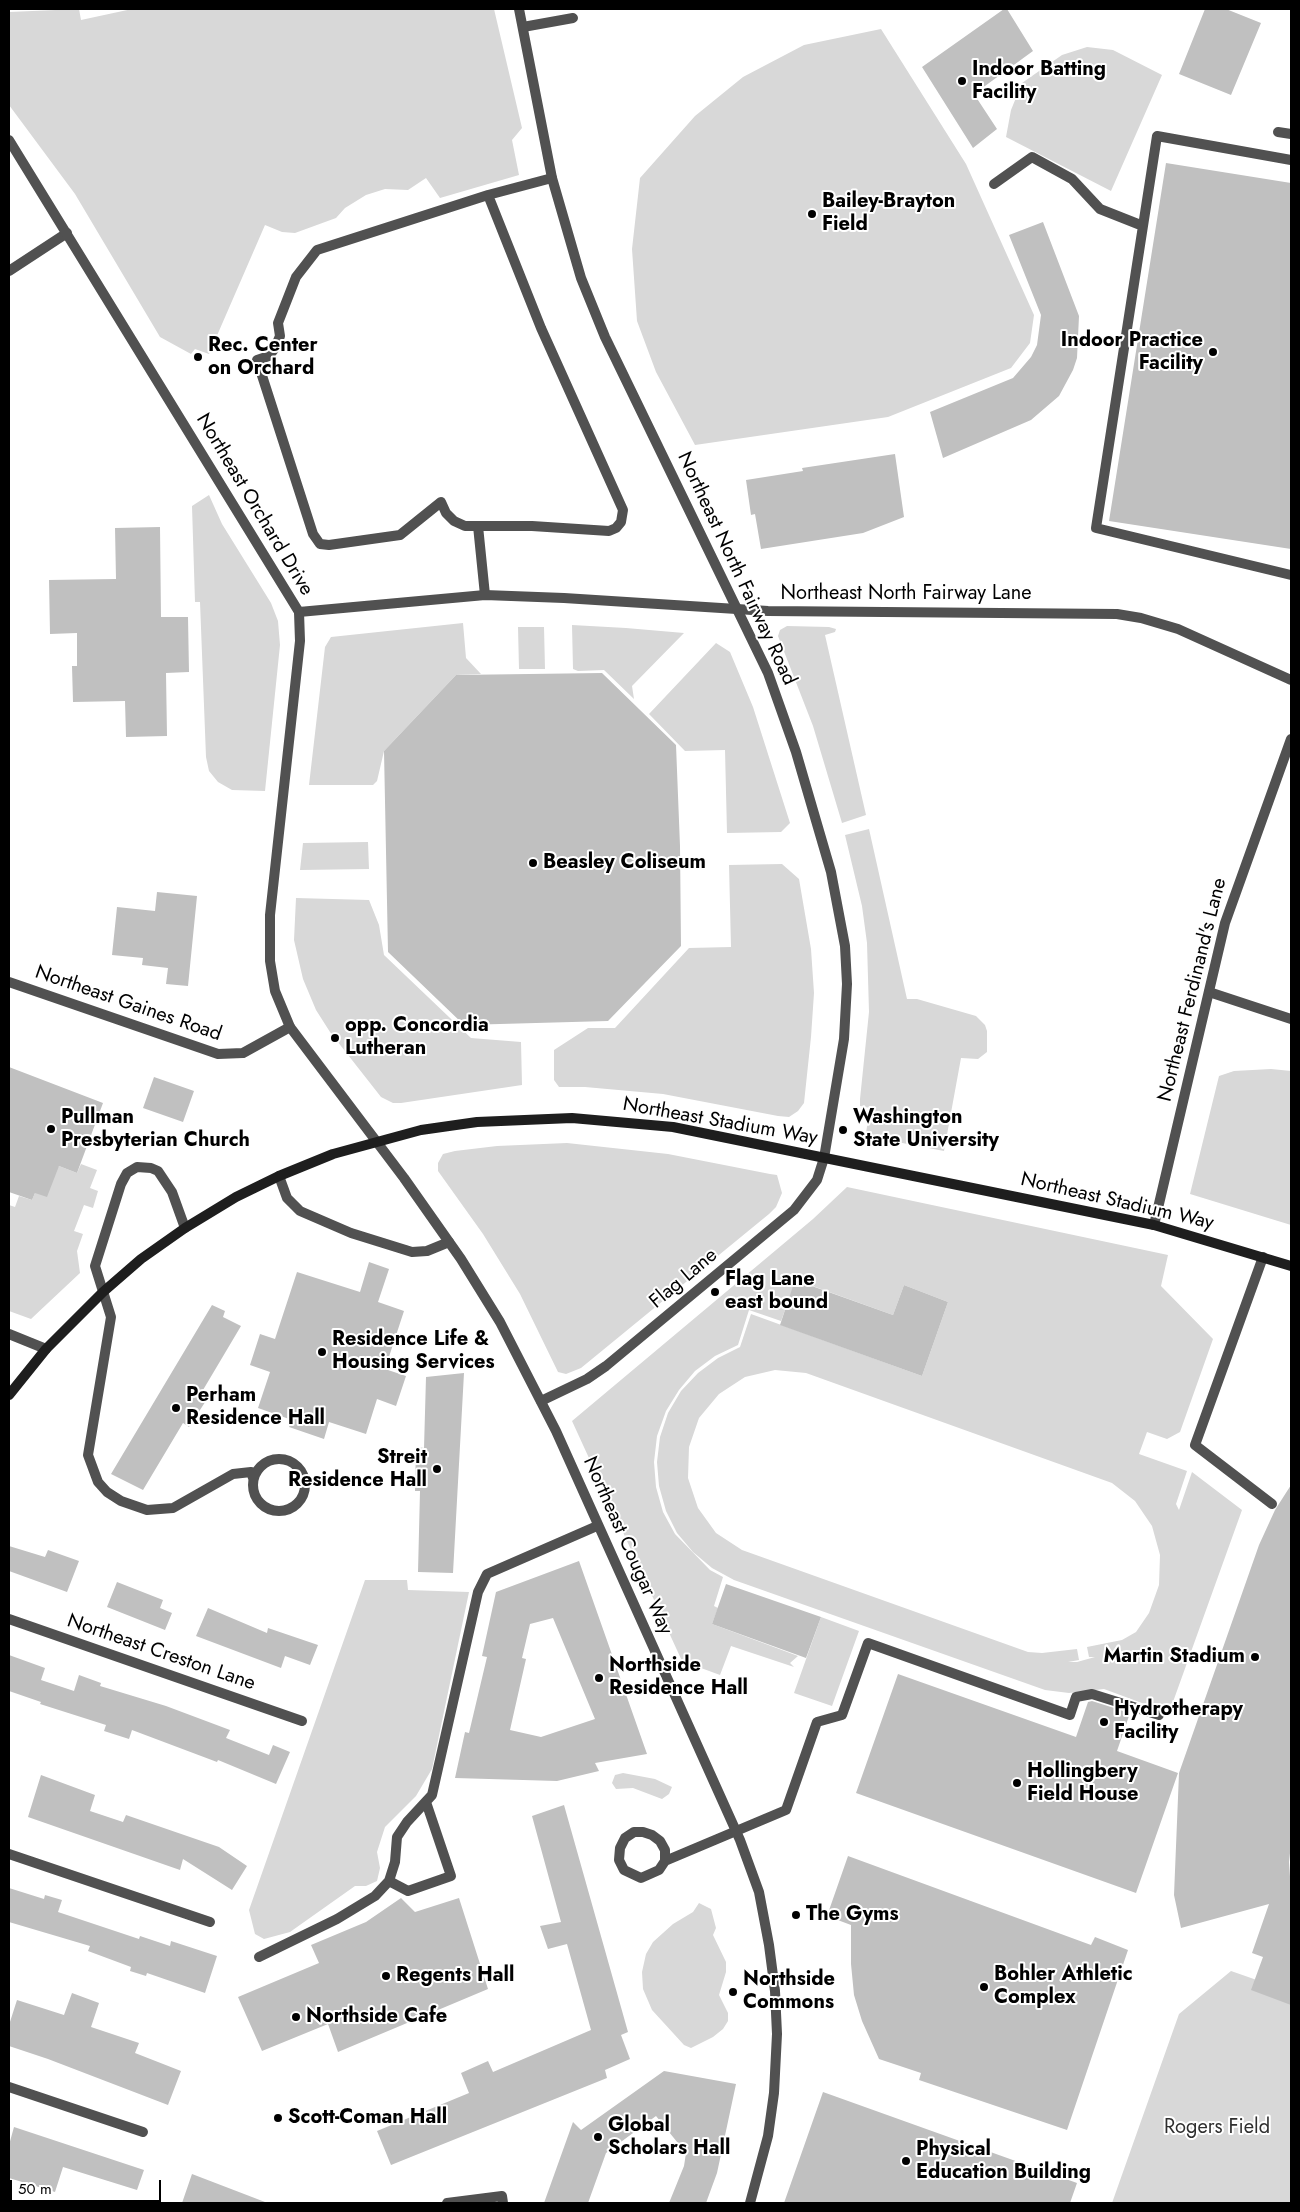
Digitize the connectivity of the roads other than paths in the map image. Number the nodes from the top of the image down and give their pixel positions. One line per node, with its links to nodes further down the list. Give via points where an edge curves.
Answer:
1 (519, 9): 3 (street, Northeast North Fairway Road)
2 (573, 18): 3 (street)
3 (523, 27): 8 (street, Northeast North Fairway Road)
4 (1278, 132): 5 (street)
5 (1291, 134)
6 (9, 140): 12 (street, Northeast Orchard Drive)
7 (1291, 160): 11 (street, via 1157,136)
8 (552, 178): 10 (street); 17 (street, Northeast North Fairway Road, via 581,278 603,332)
9 (994, 184): 11 (street, via 1032,156 1072,178 1100,209)
10 (488, 195): 14 (street, via 540,328 623,510 621,522 609,531); 14 (street, via 317,250 296,277 278,323 280,336 275,348 269,356 257,360 313,534 320,544 400,535 440,502 454,521 465,526)
11 (1143, 226): 15 (street, via 1096,528)
12 (68, 233): 13 (street); 18 (street, Northeast Orchard Drive)
13 (9, 271)
14 (478, 526): 16 (street)
15 (1291, 575)
16 (485, 595): 17 (street, Northeast North Fairway Lane); 18 (street, Northeast North Fairway Lane)
17 (737, 608): 19 (street, Northeast North Fairway Lane, via 768,611 1117,614 1178,629); 26 (street, Northeast North Fairway Road, via 768,673 796,752 831,872 845,946 844,1039)
18 (299, 612): 24 (street, Northeast Orchard Drive, via 300,641 270,915 271,974)
19 (1291, 680)
20 (1291, 739): 22 (street, Northeast Ferdinand's Lane, via 1239,879)
21 (9, 982): 24 (street, Northeast Gaines Road, via 218,1054 243,1053)
22 (1209, 992): 23 (street); 28 (street, Northeast Ferdinand's Lane)
23 (1291, 1019)
24 (290, 1027): 25 (street, Northeast Orchard Drive, via 356,1117)
25 (378, 1141): 26 (main road, Northeast Stadium Way, via 422,1130 477,1122 572,1118 673,1127); 27 (main road, Northeast Stadium Way, via 333,1154); 30 (street, Northeast Cougar Way)
26 (824, 1158): 28 (main road, Northeast Stadium Way); 37 (street, Flag Lane, via 817,1180 794,1210 606,1366)
27 (279, 1176): 29 (main road, Northeast Stadium Way); 30 (street, via 287,1198 300,1211 350,1234 412,1252 428,1251)
28 (1154, 1225): 31 (main road, Northeast Stadium Way)
29 (185, 1228): 33 (main road, Northeast Stadium Way, via 141,1259); 33 (street, via 172,1192 158,1171 137,1167 127,1173 107,1223 95,1266)
30 (449, 1242): 37 (street, Northeast Cougar Way, via 500,1322)
31 (1263, 1257): 32 (main road, Northeast Stadium Way); 39 (street, via 1195,1445)
32 (1291, 1266)
33 (103, 1292): 35 (main road, Northeast Stadium Way); 38 (street, via 111,1317 88,1456 98,1482 121,1501 159,1511 183,1504 233,1474 251,1472)
34 (9, 1334): 35 (street)
35 (46, 1349): 36 (main road, Northeast Stadium Way)
36 (9, 1395)
37 (541, 1401): 40 (street, Northeast Cougar Way)
38 (254, 1478): 38 (street, via 256,1498 275,1511 297,1504 306,1487 301,1470 286,1459 268,1460 260,1466)
39 (1272, 1504)
40 (597, 1526): 44 (street, via 487,1574 476,1601 432,1795); 45 (street, Northeast Cougar Way)
41 (9, 1619): 43 (street, Northeast Creston Lane)
42 (1159, 1715): 45 (street, via 1092,1694 1076,1697 1070,1715 868,1643 842,1715 817,1722 786,1810)
43 (302, 1721)
44 (426, 1802): 48 (street, via 397,1837); 48 (street, via 451,1876 408,1891)
45 (736, 1830): 47 (street); 55 (street, Northeast Cougar Way, via 759,1892 775,1990 774,2093 768,2136)
46 (9, 1854): 49 (street)
47 (665, 1860): 47 (street, via 665,1850 660,1841 643,1832 634,1832 620,1848 619,1860 624,1870 641,1878 650,1876)
48 (389, 1881): 50 (street, via 375,1896)
49 (210, 1922)
50 (259, 1957)
51 (9, 2086): 52 (street)
52 (143, 2132)
53 (447, 2203): 54 (street, via 502,2196)
54 (503, 2203)
55 (750, 2203)

